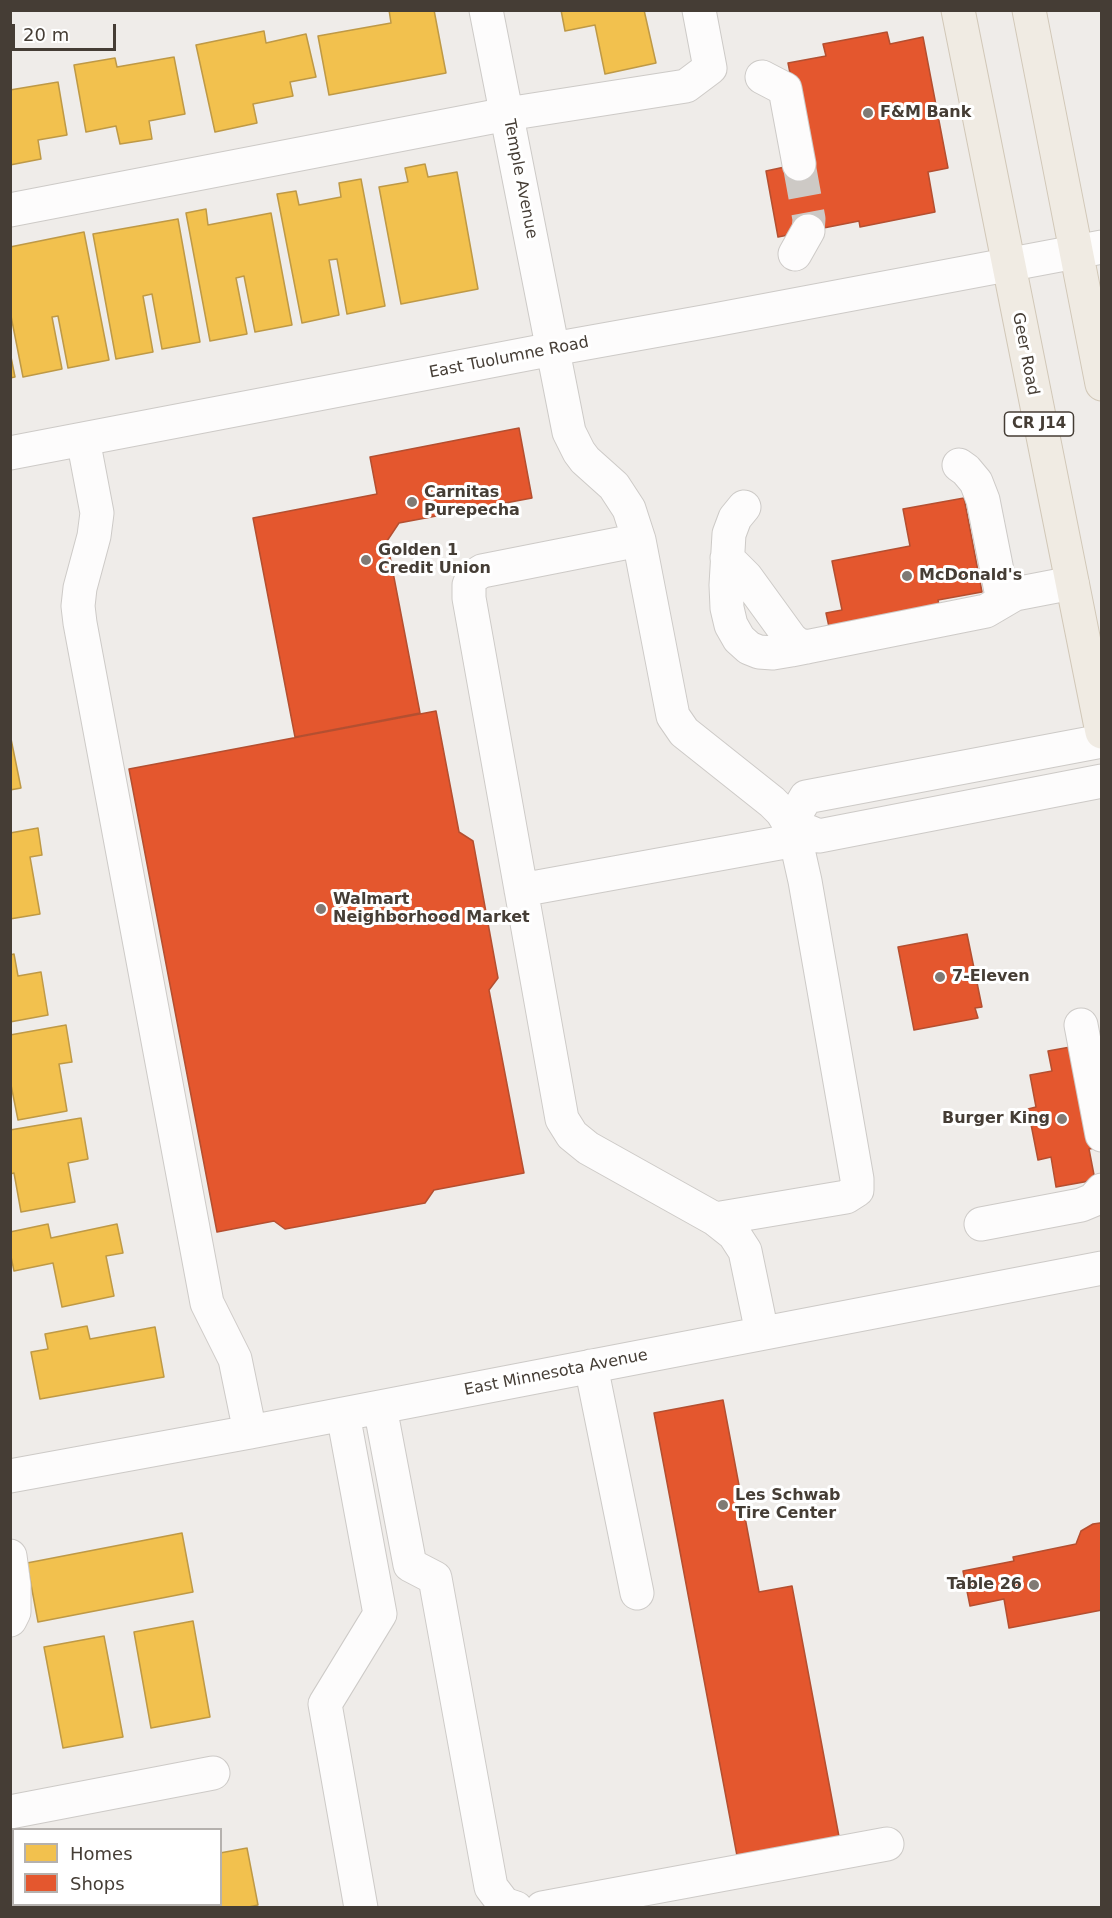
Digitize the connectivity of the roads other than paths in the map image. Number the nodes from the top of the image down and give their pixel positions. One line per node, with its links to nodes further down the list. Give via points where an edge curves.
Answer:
1 (486, 10): 6 (street, Temple Avenue)
2 (699, 10): 6 (street, via 710,68 686,86)
3 (958, 10): 10 (main road, Geer Road / CR J14)
4 (1029, 10): 9 (main road)
5 (762, 77): 7 (street)
6 (507, 114): 8 (street); 11 (street, Temple Avenue)
7 (791, 166)
8 (10, 210)
9 (1089, 250): 10 (street, East Tuolumne Road); 12 (main road)
10 (1008, 266): 11 (street, East Tuolumne Road); 18 (main road, Geer Road / CR J14)
11 (553, 349): 13 (street, East Tuolumne Road); 17 (street, Temple Avenue, via 569,432 585,460 619,492)
12 (1101, 384)
13 (83, 439): 14 (street, East Tuolumne Road); 35 (street, via 97,513 80,588 80,623 207,1303 235,1359)
14 (10, 453)
15 (959, 465): 19 (street, via 976,482 983,500)
16 (744, 507): 19 (street, via 731,525 727,609 731,625 749,648 766,653 807,647 986,611)
17 (639, 540): 23 (street, Temple Avenue, via 676,722 772,802); 24 (street, via 482,571 469,585)
18 (1072, 583): 19 (street, via 1024,592); 20 (main road, Geer Road / CR J14)
19 (1003, 601)
20 (1101, 732)
21 (1101, 741): 23 (street, via 806,797)
22 (1101, 782): 23 (street, via 819,836)
23 (793, 832): 24 (street); 28 (street, via 805,881 857,1187 846,1197)
24 (521, 890): 28 (street, via 565,1125 588,1148)
25 (1081, 1025): 26 (street)
26 (1101, 1135)
27 (1101, 1190): 29 (street, via 1093,1200 1081,1205)
28 (715, 1219): 31 (street, via 738,1238 745,1251)
29 (981, 1224)
30 (1101, 1268): 31 (street, East Minnesota Avenue)
31 (762, 1333): 32 (street, East Minnesota Avenue)
32 (591, 1366): 33 (street, East Minnesota Avenue); 38 (street)
33 (380, 1407): 34 (street, East Minnesota Avenue); 44 (street, via 410,1565 435,1578 491,1887 504,1904)
34 (343, 1413): 35 (street, East Minnesota Avenue); 43 (street, via 380,1614 324,1704)
35 (250, 1432): 36 (street, East Minnesota Avenue)
36 (10, 1476)
37 (10, 1556): 39 (street, via 14,1612)
38 (637, 1593)
39 (10, 1620)
40 (213, 1773): 41 (street)
41 (10, 1812)
42 (886, 1844): 45 (street)
43 (361, 1908)
44 (516, 1908)
45 (542, 1908)

